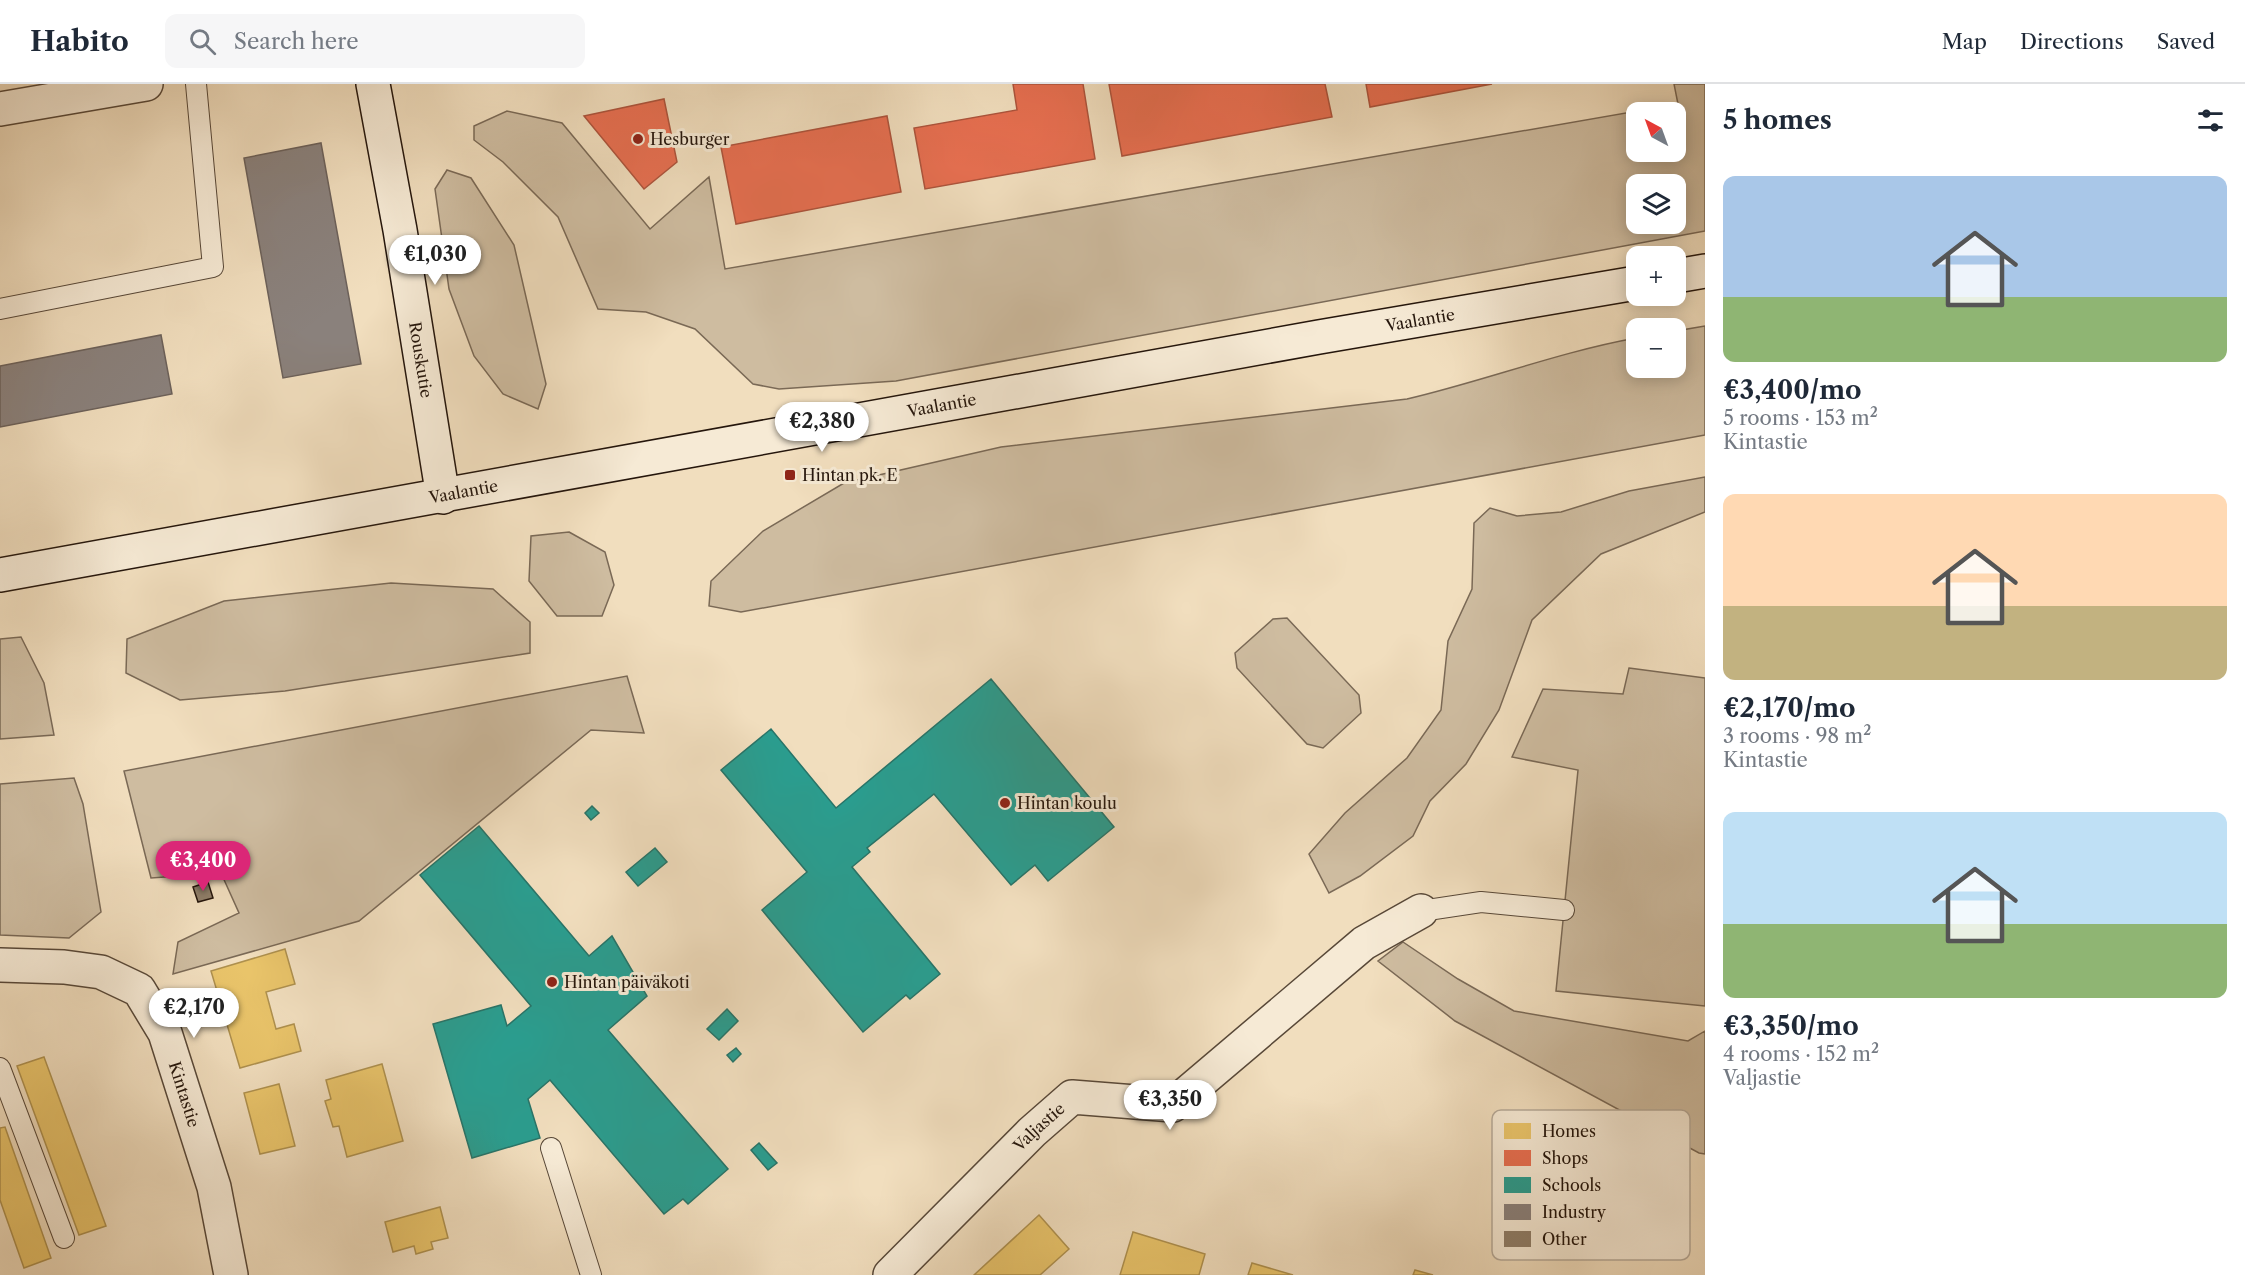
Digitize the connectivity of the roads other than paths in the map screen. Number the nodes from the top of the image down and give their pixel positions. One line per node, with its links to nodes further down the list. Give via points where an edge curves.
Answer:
1 (146, 84): 4 (street)
2 (196, 84): 8 (lane, via 213,267)
3 (373, 84): 9 (street, Rouskutie)
4 (0, 109)
5 (1705, 271): 6 (street)
6 (1686, 274)
7 (1626, 285): 9 (street, Vaalantie)
8 (0, 309)
9 (443, 497): 10 (street, Vaalantie)
10 (0, 575)
11 (1564, 910): 12 (lane, via 1481,902)
12 (1422, 911): 19 (street, Valjastie, via 1364,943 1173,1106 1072,1097)
13 (0, 965): 17 (street, Kintastie, via 101,972 139,990 165,1033 214,1187)
14 (0, 1068): 16 (lane)
15 (551, 1148): 18 (lane)
16 (64, 1238)
17 (231, 1275)
18 (591, 1275)
19 (890, 1275)

